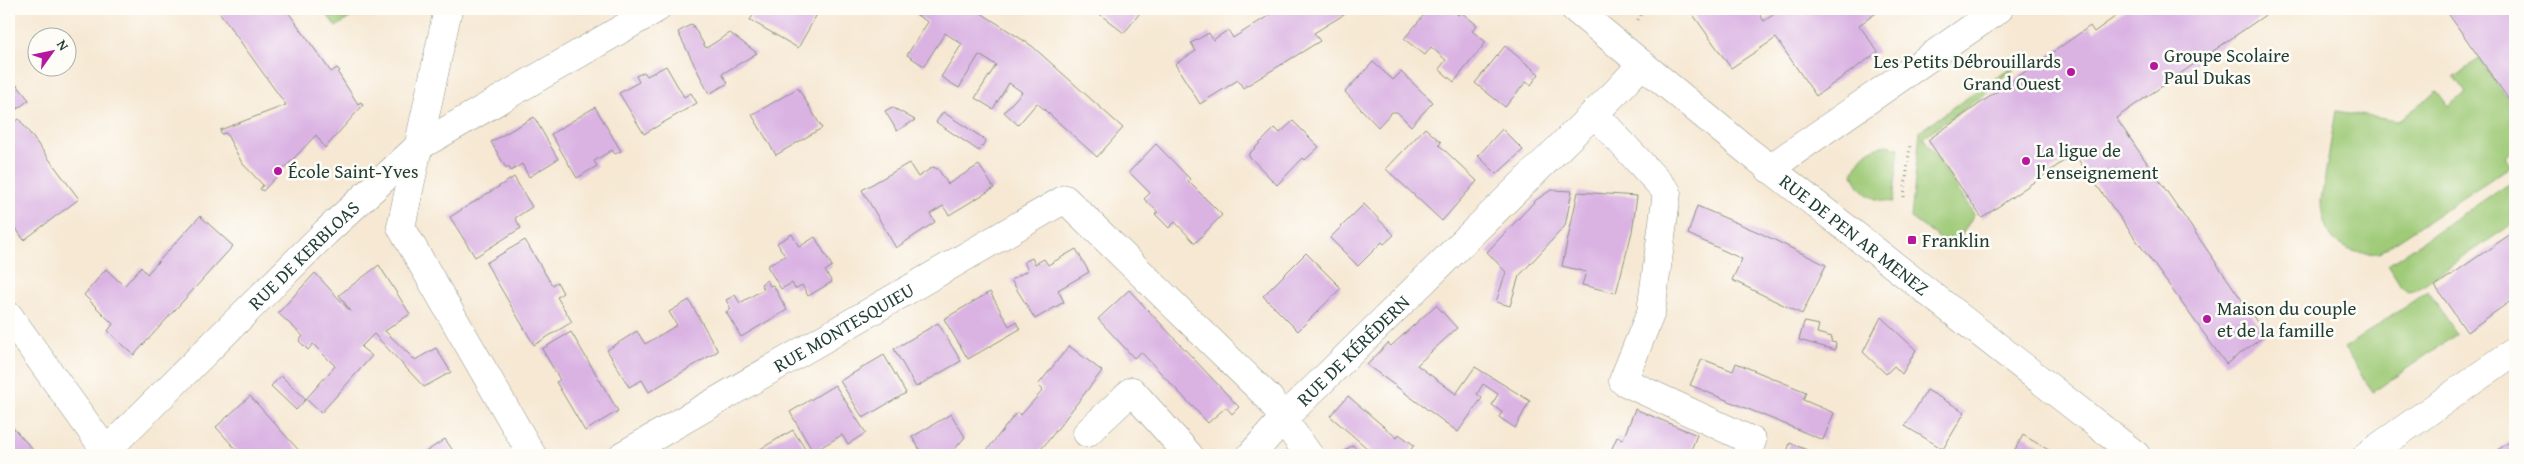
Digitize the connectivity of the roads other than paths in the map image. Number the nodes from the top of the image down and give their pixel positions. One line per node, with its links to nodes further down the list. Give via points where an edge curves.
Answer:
1 (448, 9): 7 (street)
2 (656, 9): 7 (street, RUE DE KERBLOAS)
3 (1575, 9): 5 (street, RUE DE PEN AR MENEZ)
4 (1999, 9): 8 (street)
5 (1642, 64): 6 (street, RUE DE KÉRÉDERN); 8 (street, RUE DE PEN AR MENEZ)
6 (1594, 113): 12 (street, RUE DE KÉRÉDERN); 21 (street, via 1667,192 1650,312 1623,381 1752,441)
7 (418, 147): 15 (street, RUE DE KERBLOAS, via 326,232); 16 (street, via 401,227)
8 (1769, 169): 14 (street, RUE DE PEN AR MENEZ)
9 (1065, 199): 12 (street, RUE DE KÉRÉDERN, via 1269,398); 17 (street, RUE MONTESQUIEU)
10 (9, 316): 15 (street)
11 (2515, 352): 22 (street)
12 (1283, 419): 19 (street); 20 (street)
13 (1087, 433): 18 (street, via 1132,391)
14 (2119, 450)
15 (104, 453)
16 (532, 455)
17 (623, 455)
18 (1189, 455)
19 (1251, 455)
20 (1309, 455)
21 (1746, 455)
22 (2366, 455)

